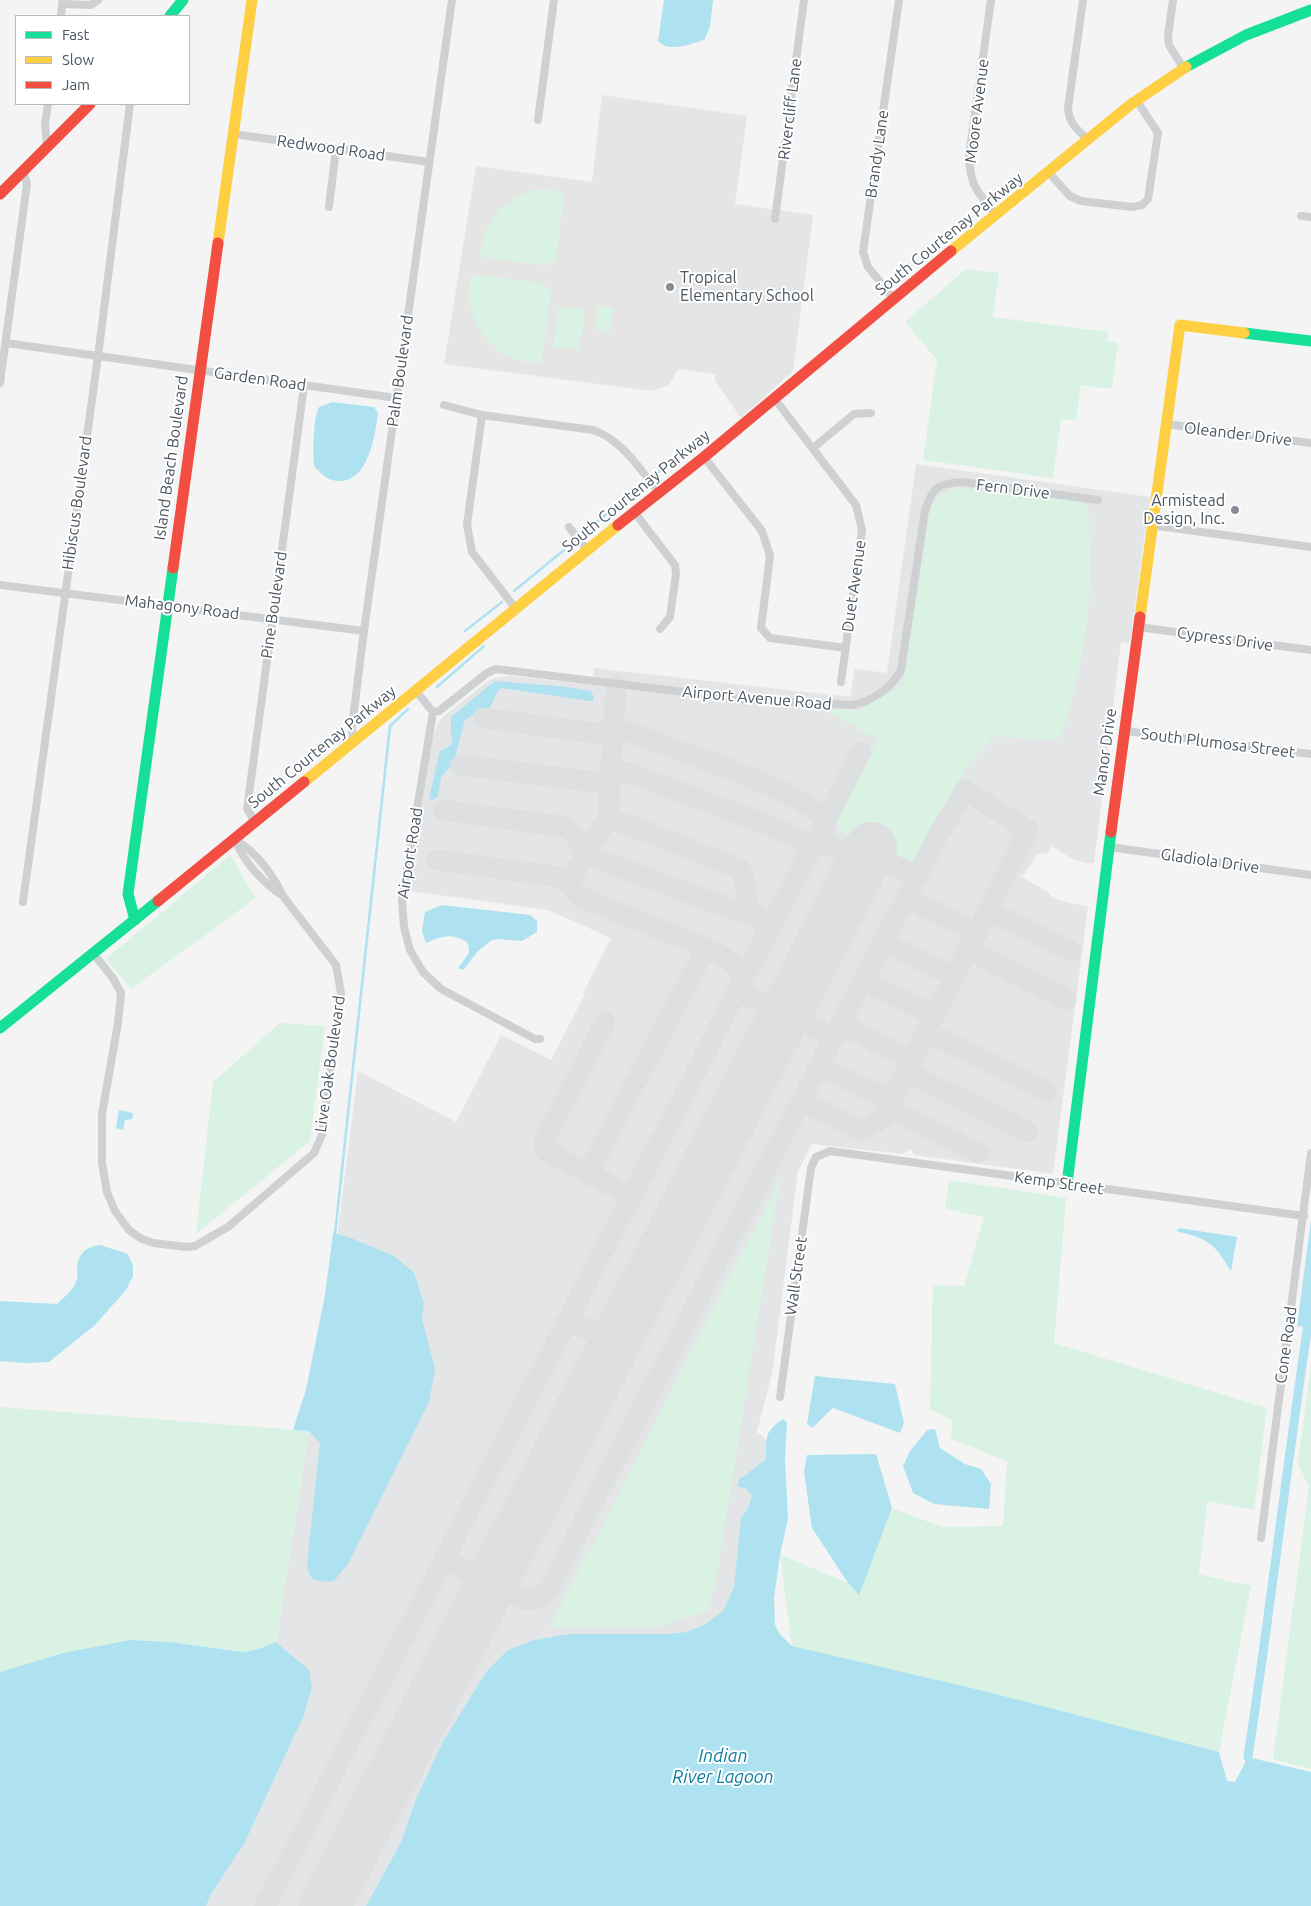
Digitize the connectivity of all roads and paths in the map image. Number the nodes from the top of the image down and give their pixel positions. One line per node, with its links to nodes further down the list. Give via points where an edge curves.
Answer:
1 (98, 0): 11 (street, via 91,5)
2 (184, 0): 14 (street)
3 (252, 0): 21 (street, Island Beach Boulevard)
4 (452, 0): 25 (street, Palm Boulevard)
5 (554, 0): 20 (street)
6 (804, 0): 33 (street, Rivercliff Lane)
7 (899, 0): 34 (street, Brandy Lane, via 863,252 868,267)
8 (992, 0): 30 (street, Moore Avenue, via 969,156 974,187)
9 (1083, 0): 22 (street, via 1068,118)
10 (1173, 0): 15 (street, via 1169,45)
11 (63, 2): 13 (street)
12 (1311, 10): 15 (street, South Courtenay Parkway, via 1242,37)
13 (61, 15)
14 (171, 15)
15 (1184, 69): 16 (street, South Courtenay Parkway)
16 (1137, 101): 22 (street, South Courtenay Parkway); 27 (street, via 1158,133 1145,203 1132,208 1081,201 1070,196)
17 (48, 105): 23 (street)
18 (89, 105): 23 (street)
19 (130, 105): 37 (street, Hibiscus Boulevard)
20 (538, 120)
21 (233, 134): 24 (street, Redwood Road); 38 (street, Island Beach Boulevard)
22 (1088, 140): 27 (street, South Courtenay Parkway)
23 (47, 147): 26 (street)
24 (336, 149): 25 (street, Redwood Road); 29 (street)
25 (429, 162): 41 (street, Palm Boulevard)
26 (23, 170): 28 (street); 36 (street, via 27,184)
27 (1049, 173): 30 (street, South Courtenay Parkway)
28 (0, 194)
29 (329, 207)
30 (996, 215): 34 (street, South Courtenay Parkway)
31 (1301, 216): 32 (street)
32 (1311, 217)
33 (775, 219)
34 (894, 299): 42 (street, South Courtenay Parkway)
35 (1311, 341): 46 (street, Manor Drive, via 1180,325)
36 (6, 343): 37 (street, Garden Road); 39 (street)
37 (98, 356): 38 (street, Garden Road); 59 (street, Hibiscus Boulevard)
38 (200, 370): 40 (street, Garden Road); 60 (street, Island Beach Boulevard)
39 (0, 383)
40 (304, 386): 41 (street, Garden Road); 62 (street, Pine Boulevard)
41 (396, 398): 65 (street, Palm Boulevard)
42 (774, 398): 48 (street, Duet Avenue); 49 (street, South Courtenay Parkway)
43 (444, 405): 45 (street)
44 (870, 413): 48 (street, via 854,414)
45 (482, 415): 50 (street, via 604,434 619,445); 61 (street, via 468,538 472,552)
46 (1166, 424): 47 (street, Oleander Drive); 54 (street, Manor Drive)
47 (1311, 443)
48 (813, 448): 66 (street, Duet Avenue, via 856,504 862,530)
49 (704, 457): 50 (street, South Courtenay Parkway); 66 (street, via 762,531 770,556 761,628 770,638)
50 (658, 492): 53 (street, South Courtenay Parkway)
51 (931, 492): 52 (street, Fern Drive, via 946,483 962,482); 70 (street, Airport Avenue Road, via 925,510 900,670 894,682 865,703 749,700 496,669 439,711)
52 (1098, 500)
53 (634, 512): 57 (street, South Courtenay Parkway); 64 (street, via 675,566 670,618)
54 (1152, 525): 56 (street); 63 (street, Manor Drive)
55 (569, 527): 57 (street)
56 (1311, 547)
57 (588, 550): 61 (street, South Courtenay Parkway)
58 (0, 585): 59 (street, Mahagony Road)
59 (65, 592): 60 (street, Mahagony Road); 78 (street, Hibiscus Boulevard)
60 (168, 605): 62 (street, Mahagony Road); 79 (street, Island Beach Boulevard, via 128,894)
61 (516, 609): 69 (street, South Courtenay Parkway)
62 (272, 619): 65 (street, Mahagony Road); 74 (street, Pine Boulevard, via 246,810)
63 (1138, 627): 67 (street, Cypress Drive); 71 (street, Manor Drive)
64 (660, 629)
65 (364, 631): 72 (street, Palm Boulevard)
66 (846, 648): 68 (street, Duet Avenue)
67 (1311, 650)
68 (841, 682)
69 (416, 691): 70 (street); 72 (street, South Courtenay Parkway)
70 (433, 712): 82 (street, Airport Road, via 402,900 410,950 423,972 441,989)
71 (1125, 731): 73 (street, South Plumosa Street); 76 (street, Manor Drive)
72 (353, 742): 74 (street, South Courtenay Parkway)
73 (1311, 754)
74 (255, 822): 75 (street, South Courtenay Parkway)
75 (236, 840): 79 (street, South Courtenay Parkway); 80 (street, Live Oak Boulevard, via 241,853 271,889 282,896 336,965 341,993 322,1135 314,1153 228,1227 196,1246 172,1246 140,1238 120,1220 107,1192 102,1163 102,1114 121,993)
76 (1109, 847): 77 (street, Gladiola Drive); 85 (street, Manor Drive)
77 (1311, 875)
78 (22, 902)
79 (135, 920): 80 (street, South Courtenay Parkway)
80 (93, 953): 81 (street, South Courtenay Parkway)
81 (0, 1028)
82 (540, 1039)
83 (1311, 1153): 86 (street, Cone Road)
84 (816, 1157): 85 (street, Kemp Street, via 830,1151); 87 (street, Wall Street, via 811,1168)
85 (1067, 1184): 86 (street, Kemp Street)
86 (1304, 1216): 88 (street, Cone Road)
87 (780, 1397)
88 (1261, 1538)

